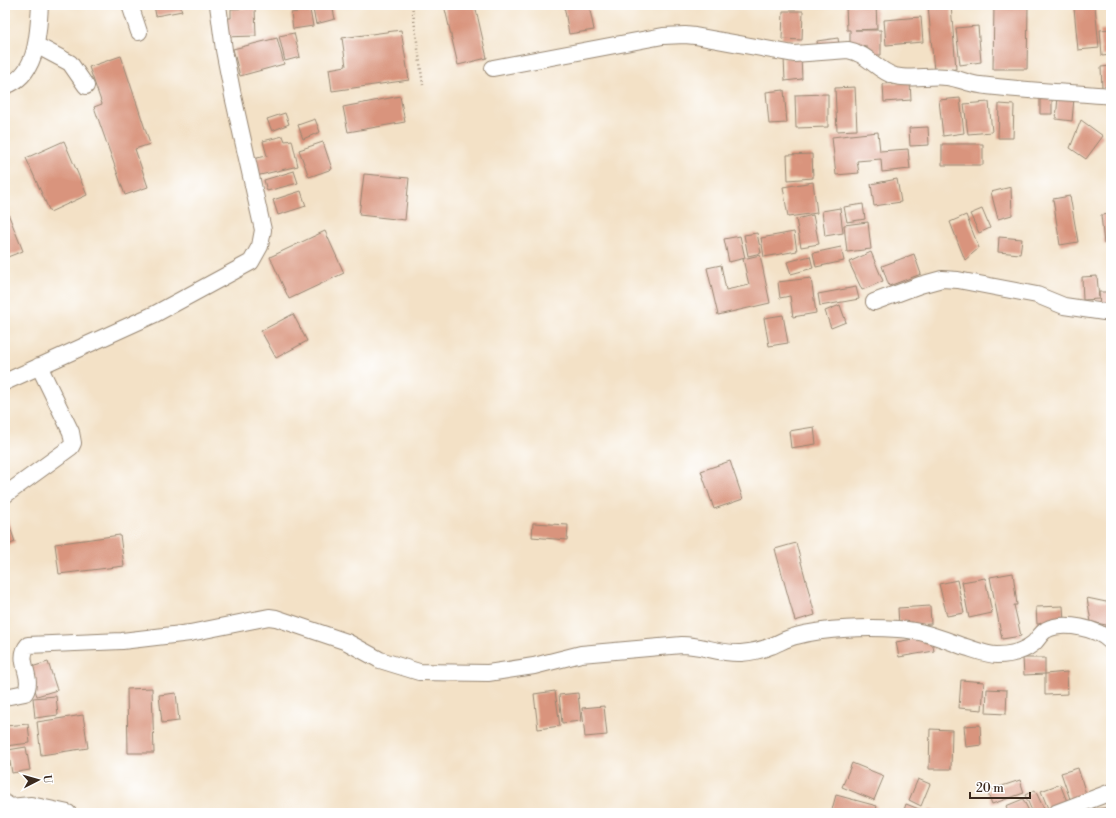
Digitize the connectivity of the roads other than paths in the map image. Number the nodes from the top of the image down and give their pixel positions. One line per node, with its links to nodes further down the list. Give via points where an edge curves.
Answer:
1 (40, 5): 5 (street)
2 (130, 5): 4 (street)
3 (218, 5): 12 (street, via 224,50 263,230 260,246 251,262 155,314)
4 (138, 32)
5 (36, 45): 7 (street, via 25,73 18,81); 8 (street, via 70,63)
6 (493, 68): 9 (street, via 664,36 685,35 794,54 855,51 888,72 902,77 948,77 979,85)
7 (5, 86)
8 (86, 86)
9 (1111, 96)
10 (874, 302): 11 (street, via 942,279 1037,295 1064,306)
11 (1111, 313)
12 (39, 366): 13 (street); 14 (street, via 71,432 73,443)
13 (5, 382)
14 (5, 495)
15 (1111, 642): 16 (street, via 1098,632 1077,627 1052,628 1045,631 1034,643 1015,653 996,655 899,629 823,630 794,636 769,647 742,652 719,652 682,645 581,654 534,666 488,673 419,672 380,660 347,642 269,617 190,633 122,641 28,645 23,654 27,690 25,693)
16 (5, 697)
17 (1111, 792): 20 (street)
18 (5, 803): 19 (street, via 9,807 31,805)
19 (68, 813)
20 (1056, 813)

